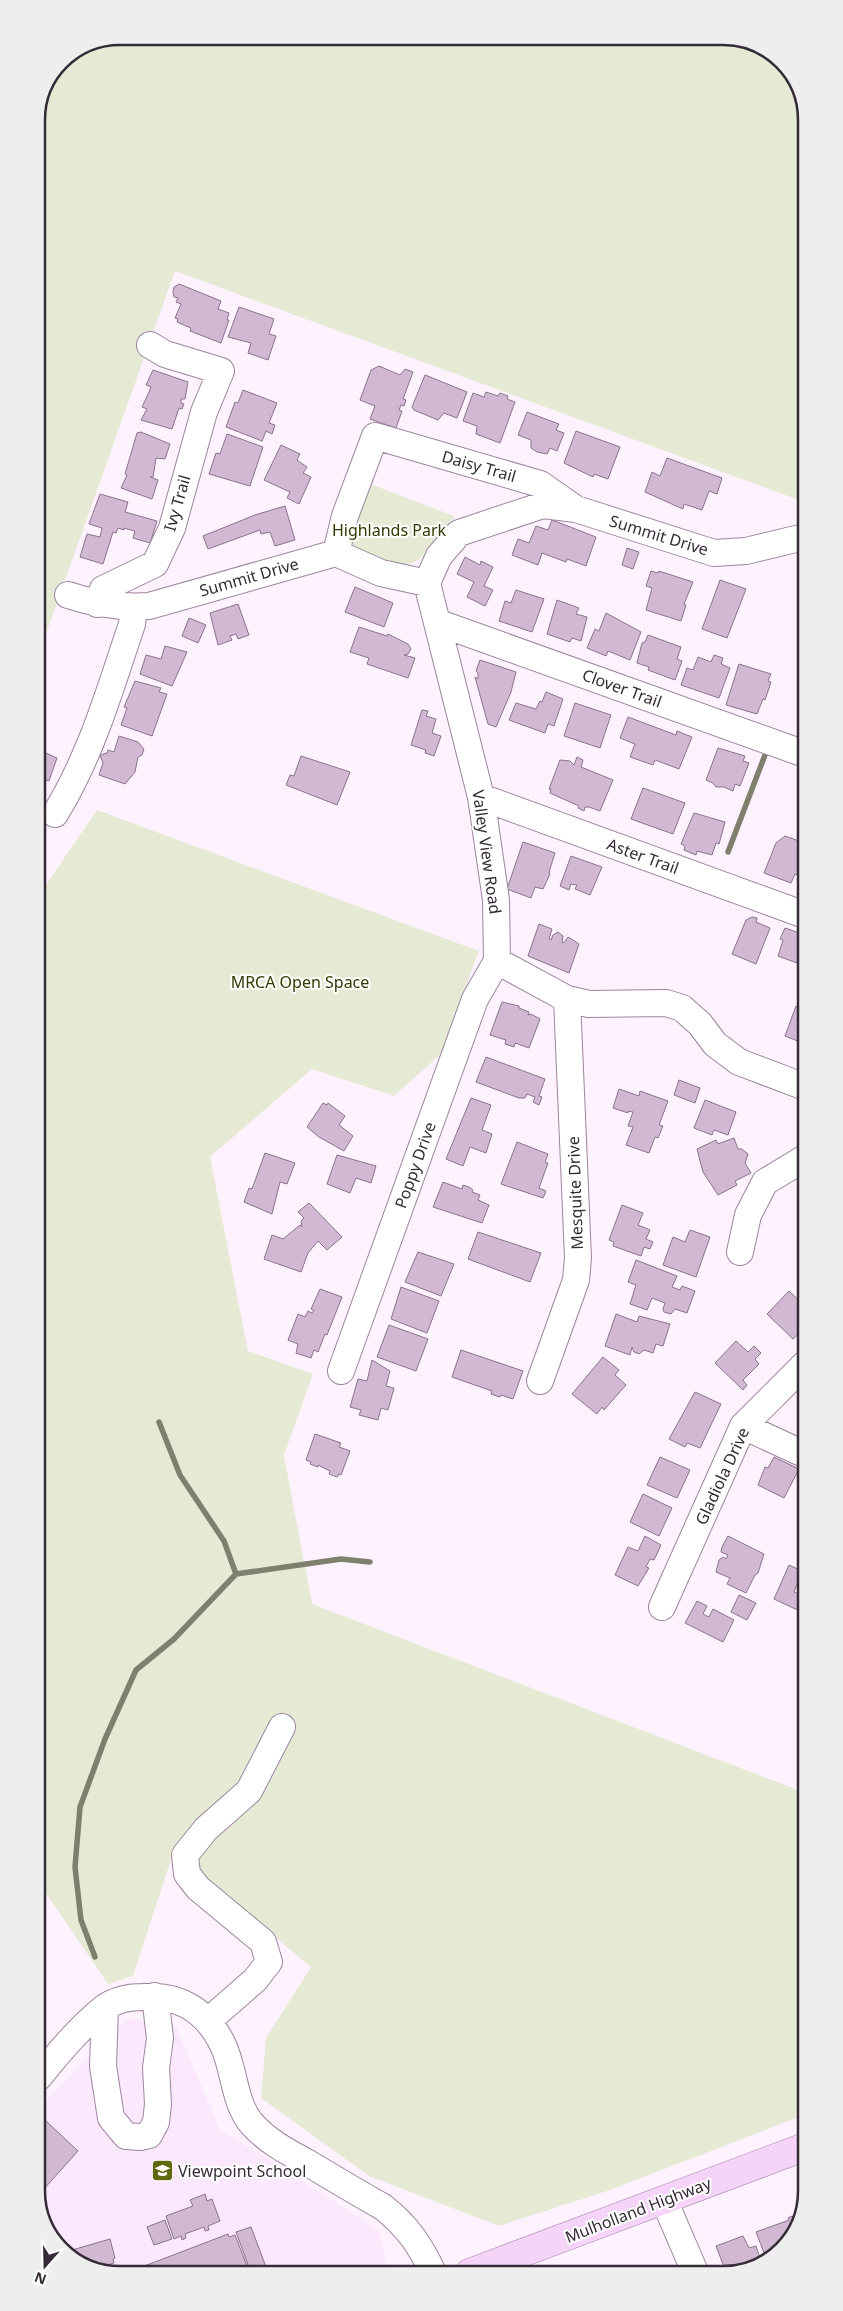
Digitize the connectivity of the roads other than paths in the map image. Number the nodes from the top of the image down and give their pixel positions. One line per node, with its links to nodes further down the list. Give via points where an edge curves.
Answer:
1 (150, 345): 7 (street, Ivy Trail, via 165,354 221,371 204,412 172,528 155,564 103,589)
2 (576, 509): 3 (street, Summit Drive, via 714,552 746,551); 4 (street, Daisy Trail, via 540,484 375,436 345,516); 5 (street, Summit Drive, via 544,504 459,533 439,556)
3 (798, 538)
4 (336, 553): 5 (street, via 381,573); 8 (street, Summit Drive, via 149,606)
5 (427, 584): 9 (street, Valley View Road)
6 (68, 595): 7 (street, Summit Drive)
7 (97, 604): 8 (street, Summit Drive)
8 (134, 607): 12 (street, via 132,624 88,751 72,787)
9 (439, 623): 10 (street, Clover Trail); 11 (street, Valley View Road)
10 (798, 751)
11 (481, 797): 13 (street, Aster Trail); 14 (street, Valley View Road, via 496,900)
12 (55, 814)
13 (798, 912)
14 (497, 961): 15 (street); 19 (street, Poppy Drive, via 475,998)
15 (568, 999): 16 (street, via 588,1004 666,1003 682,1008 716,1044 739,1062); 21 (street, Mesquite Drive, via 578,1258 576,1280)
16 (798, 1084)
17 (798, 1162): 18 (street, via 765,1182 748,1215)
18 (740, 1252)
19 (341, 1371)
20 (798, 1371): 22 (street, Gladiola Drive)
21 (540, 1381)
22 (743, 1426): 23 (street); 24 (street, Gladiola Drive)
23 (798, 1451)
24 (662, 1607)
25 (282, 1727): 28 (street, via 249,1791 206,1829 185,1855 187,1874 198,1888 263,1942 268,1962 255,1980)
26 (154, 1996): 27 (street, via 125,1998); 28 (street, via 173,1998); 30 (street)
27 (105, 2008): 29 (street); 31 (street)
28 (200, 2014): 30 (street); 35 (street, via 223,2045 241,2104 251,2123 268,2140 383,2207 414,2236)
29 (75, 2036): 31 (street, via 92,2049); 32 (street)
30 (160, 2038): 31 (street, via 156,2068 156,2122 149,2135 126,2136 111,2118)
31 (103, 2066)
32 (45, 2070)
33 (798, 2149): 34 (main road, Mulholland Highway)
34 (664, 2200): 36 (main road, Mulholland Highway); 37 (street)
35 (429, 2266)
36 (488, 2266)
37 (692, 2266)

